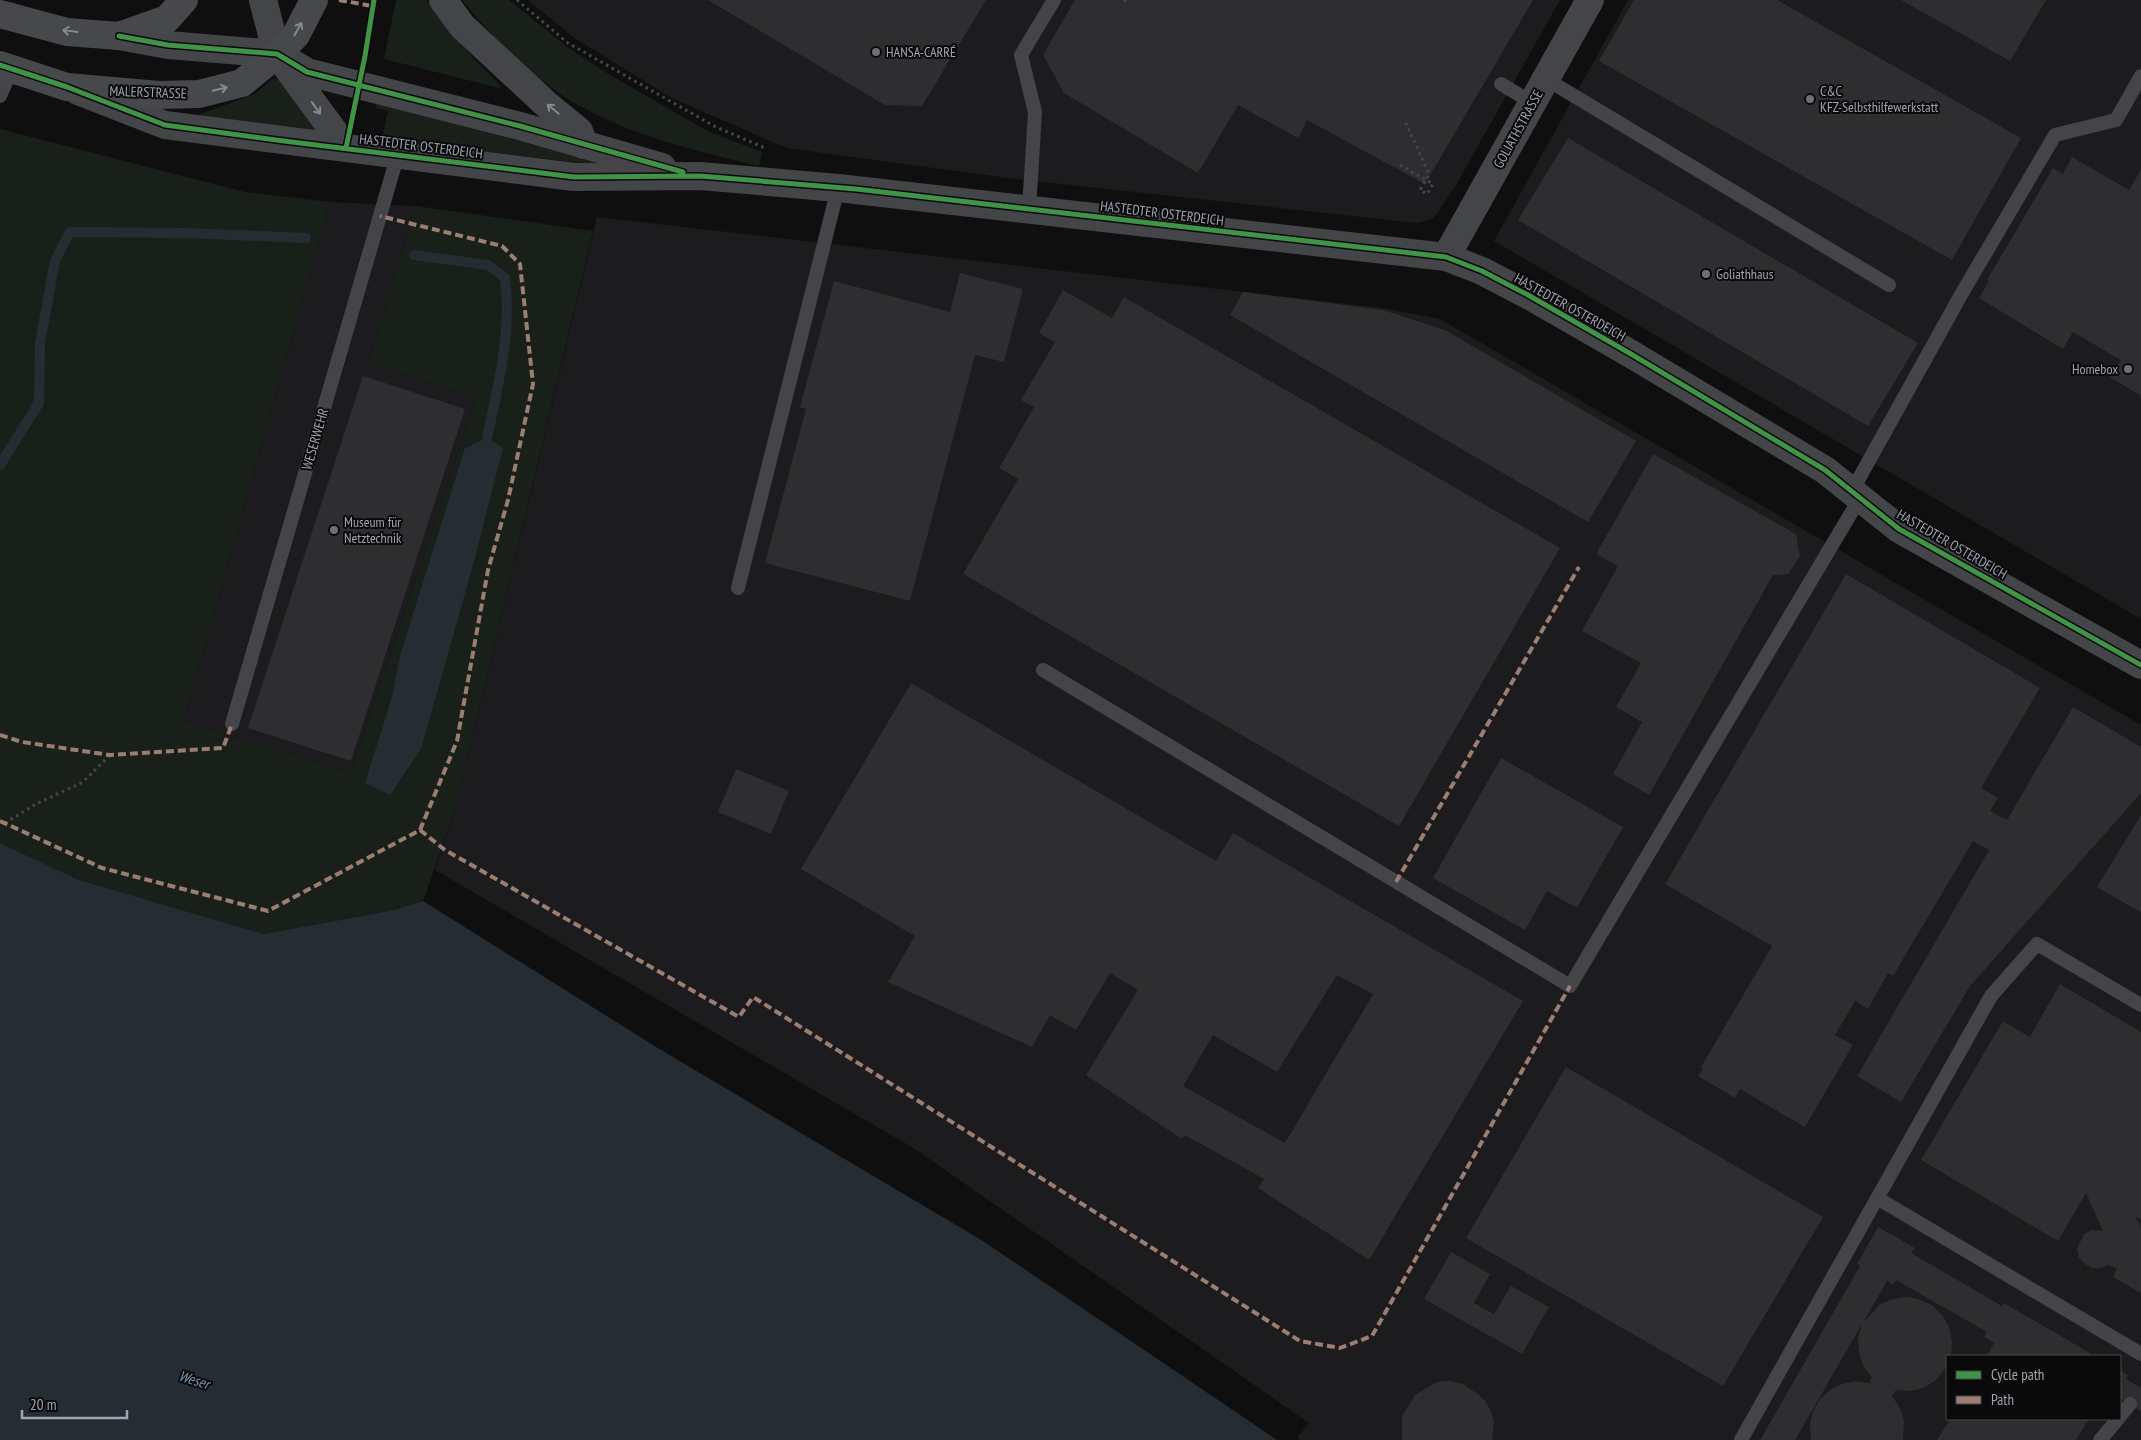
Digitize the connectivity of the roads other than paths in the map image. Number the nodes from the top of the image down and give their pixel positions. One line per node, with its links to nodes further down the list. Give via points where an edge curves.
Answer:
1 (184, 0): 8 (main road, via 167,19)
2 (263, 0): 9 (street)
3 (314, 0): 9 (main road, MALERSTRASSE, one-way to 3, via 296,34)
4 (443, 0): 17 (street, one-way to 4, via 579,131 462,26)
5 (1054, 0): 22 (lane, via 1021,55 1035,112)
6 (1590, 0): 12 (street, GOLIATHSTRASSE)
7 (0, 14): 8 (main road, HASTEDTER OSTERDEICH, one-way to 7, via 67,32)
8 (119, 36): 9 (street, HASTEDTER OSTERDEICH, via 168,45)
9 (277, 54): 14 (main road, MALERSTRASSE, one-way to 9, via 159,95 199,94 242,83); 17 (street, HASTEDTER OSTERDEICH, via 307,72); 18 (street, one-way to 18)
10 (6, 67): 14 (main road, HASTEDTER OSTERDEICH); 15 (lane)
11 (2141, 76): 25 (lane, via 2116,120 2055,135 1962,293)
12 (1546, 79): 16 (street, GOLIATHSTRASSE); 24 (lane)
13 (1501, 84): 16 (lane)
14 (68, 87): 18 (street, HASTEDTER OSTERDEICH, via 165,125)
15 (0, 96)
16 (1532, 103): 23 (street, GOLIATHSTRASSE)
17 (584, 145): 20 (street, HASTEDTER OSTERDEICH)
18 (346, 148): 19 (street, HASTEDTER OSTERDEICH)
19 (398, 154): 20 (street, HASTEDTER OSTERDEICH, via 574,177); 29 (lane, WESERWEHR)
20 (700, 176): 21 (street, HASTEDTER OSTERDEICH)
21 (838, 188): 22 (street, HASTEDTER OSTERDEICH); 26 (lane)
22 (1030, 209): 23 (street, HASTEDTER OSTERDEICH)
23 (1446, 257): 25 (street, HASTEDTER OSTERDEICH, via 1528,295 1631,354 1825,470)
24 (1889, 285)
25 (1856, 495): 27 (street, HASTEDTER OSTERDEICH, via 1899,529); 28 (lane, via 1570,986)
26 (738, 588)
27 (2141, 665)
28 (1042, 670)
29 (232, 724)
30 (2141, 1005): 31 (lane, via 2037,944 1991,996)
31 (1877, 1198): 32 (lane); 36 (lane)
32 (2141, 1354)
33 (2130, 1404): 34 (lane)
34 (2121, 1415)
35 (2117, 1420): 37 (lane)
36 (1741, 1440)
37 (2100, 1440)

